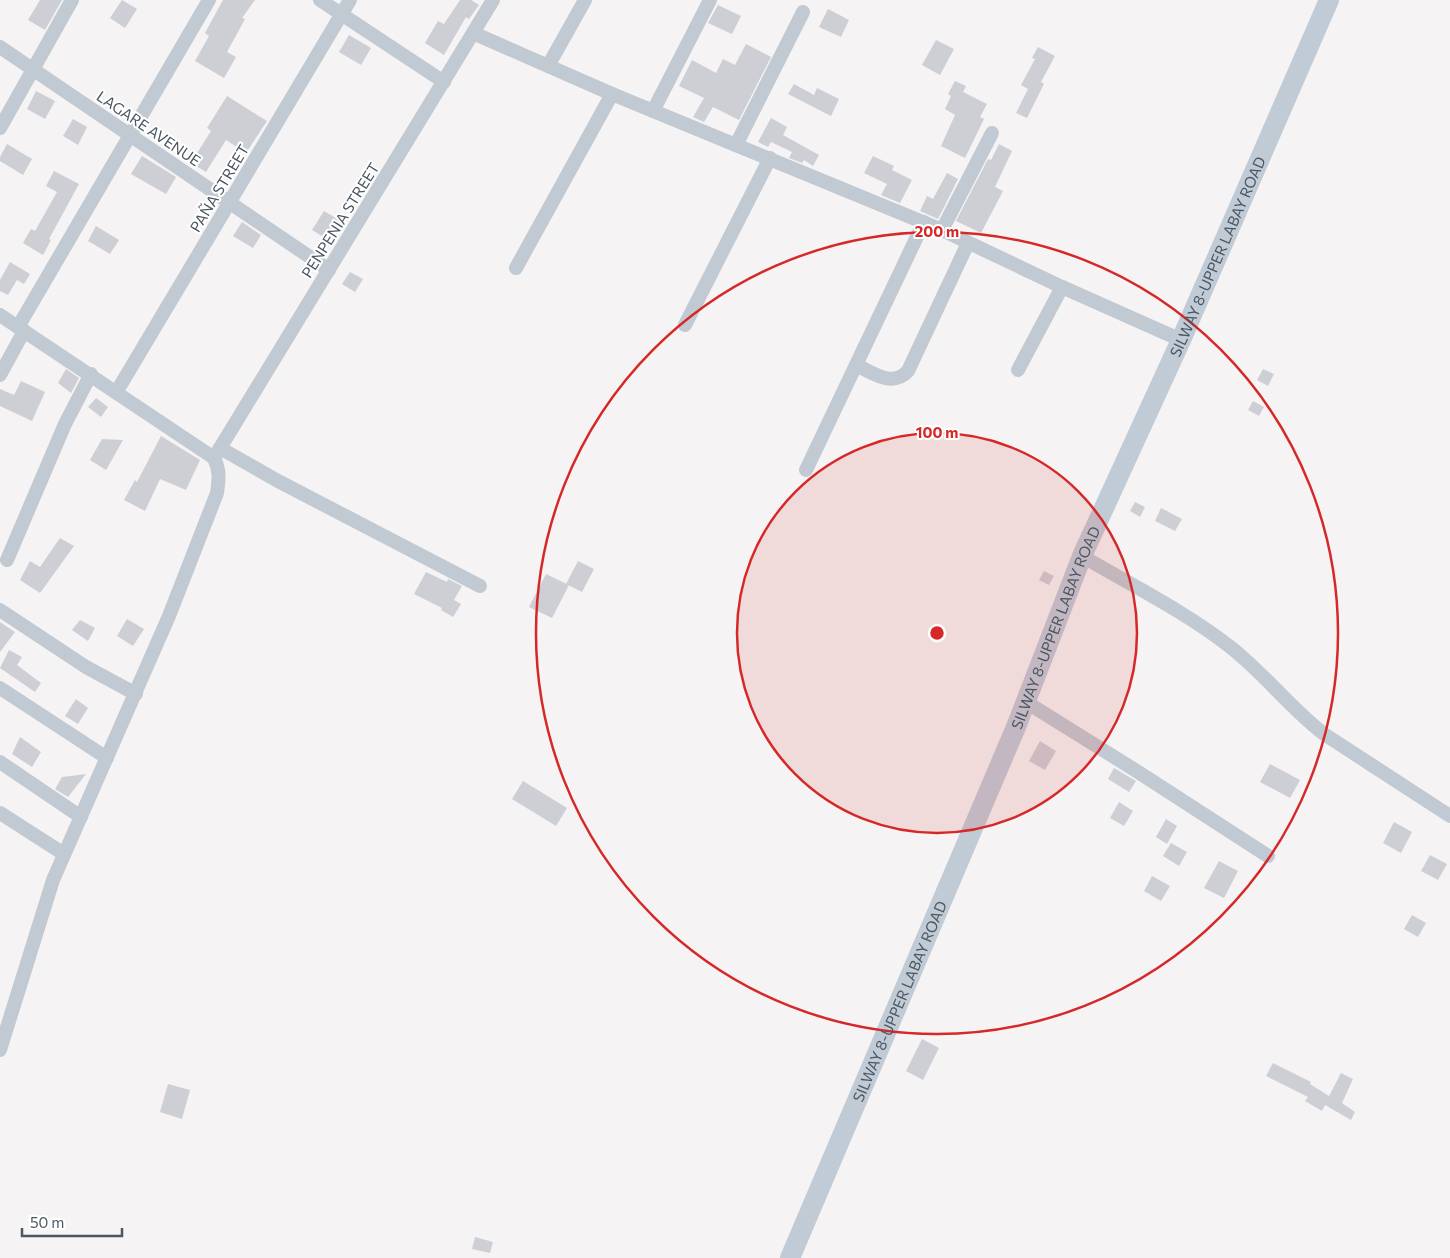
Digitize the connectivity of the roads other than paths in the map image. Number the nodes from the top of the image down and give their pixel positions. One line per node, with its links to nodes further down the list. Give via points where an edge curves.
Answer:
1 (72, 0): 14 (street)
2 (209, 0): 20 (street)
3 (320, 0): 10 (street)
4 (350, 0): 10 (street, PAÑA STREET)
5 (494, 0): 11 (street, PENPENIA STREET)
6 (585, 0): 13 (street)
7 (710, 0): 17 (street)
8 (1329, 0): 33 (main road, SILWAY 8-UPPER LABAY ROAD)
9 (803, 12): 21 (street)
10 (341, 14): 15 (street); 23 (street, PAÑA STREET)
11 (473, 33): 13 (street); 15 (street, PENPENIA STREET)
12 (0, 47): 14 (street, LAGARE AVENUE)
13 (548, 66): 16 (street)
14 (33, 70): 18 (street); 20 (street, LAGARE AVENUE)
15 (444, 82): 28 (street, PENPENIA STREET)
16 (612, 94): 17 (street); 27 (street)
17 (653, 111): 21 (street)
18 (0, 128)
19 (992, 133): 25 (street)
20 (129, 136): 23 (street, LAGARE AVENUE); 32 (street)
21 (736, 145): 22 (street)
22 (770, 158): 24 (street); 31 (street)
23 (230, 202): 28 (street, LAGARE AVENUE); 38 (street, PAÑA STREET)
24 (924, 222): 25 (street); 34 (street)
25 (942, 230): 26 (street)
26 (968, 243): 29 (street); 34 (street, via 908,371 892,380)
27 (516, 268)
28 (329, 270): 39 (street, PENPENIA STREET)
29 (1062, 287): 33 (street); 35 (street)
30 (0, 315): 32 (street)
31 (685, 325)
32 (21, 329): 36 (street); 37 (street)
33 (1180, 340): 41 (main road, SILWAY 8-UPPER LABAY ROAD)
34 (856, 365): 40 (street)
35 (1018, 370)
36 (91, 374): 38 (street); 42 (street, via 65,424)
37 (0, 376)
38 (117, 391): 39 (street)
39 (217, 453): 43 (street); 46 (street, via 220,477 216,493)
40 (806, 470)
41 (1082, 556): 47 (main road, SILWAY 8-UPPER LABAY ROAD); 51 (street, via 1227,644 1308,722)
42 (7, 560)
43 (480, 586)
44 (0, 610): 46 (street, via 78,662)
45 (0, 688): 48 (street)
46 (136, 694): 48 (street)
47 (1026, 702): 54 (street); 56 (main road, SILWAY 8-UPPER LABAY ROAD)
48 (107, 758): 52 (street)
49 (0, 762): 52 (street)
50 (0, 813): 53 (street)
51 (1450, 816)
52 (80, 817): 53 (street)
53 (64, 854): 55 (street, via 41,916)
54 (1268, 856)
55 (0, 1050)
56 (790, 1258)

